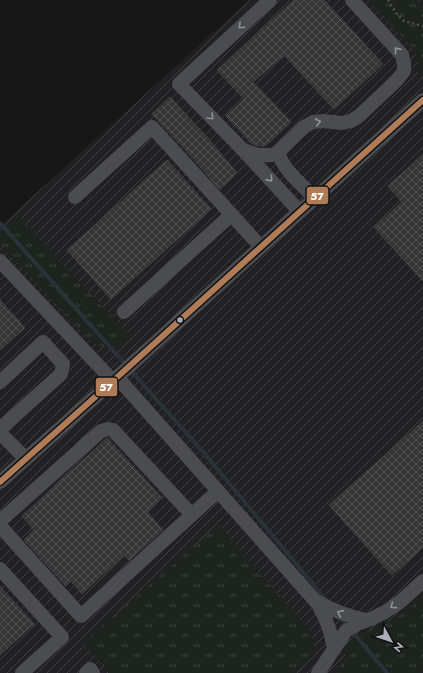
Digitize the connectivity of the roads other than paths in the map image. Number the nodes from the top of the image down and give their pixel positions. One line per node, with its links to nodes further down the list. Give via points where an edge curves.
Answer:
1 (270, 0): 4 (street, one-way to 4, via 179,84)
2 (352, 0): 5 (street, one-way to 2, via 304,127 314,122 342,123 359,116 404,71 402,55)
3 (423, 100): 7 (street)
4 (244, 150): 5 (street, via 258,155 273,155); 8 (street, one-way to 8)
5 (278, 152): 7 (street, via 284,166)
6 (75, 197): 9 (street, via 152,127)
7 (315, 198): 8 (street)
8 (300, 212): 10 (street)
9 (231, 214): 10 (street); 12 (street)
10 (260, 248): 13 (street)
11 (0, 262): 13 (street)
12 (124, 312)
13 (115, 379): 17 (street); 19 (street)
14 (0, 382): 15 (street, via 43,342 63,364 61,374)
15 (0, 429)
16 (0, 433): 17 (street)
17 (26, 459): 18 (street)
18 (0, 482)
19 (218, 491): 20 (street); 25 (street)
20 (192, 515): 21 (street, via 113,430 108,429 101,431); 22 (street, via 81,616)
21 (0, 521)
22 (0, 526)
23 (0, 569): 28 (street, via 62,637)
24 (423, 581): 26 (street, one-way to 26, via 385,612)
25 (315, 601): 26 (street, one-way to 25, via 346,616); 27 (street, via 326,619)
26 (366, 620): 27 (street, via 346,631)
27 (334, 650): 31 (street)
28 (22, 673)
29 (86, 673): 30 (street, via 90,669)
30 (93, 673)
31 (318, 673)

